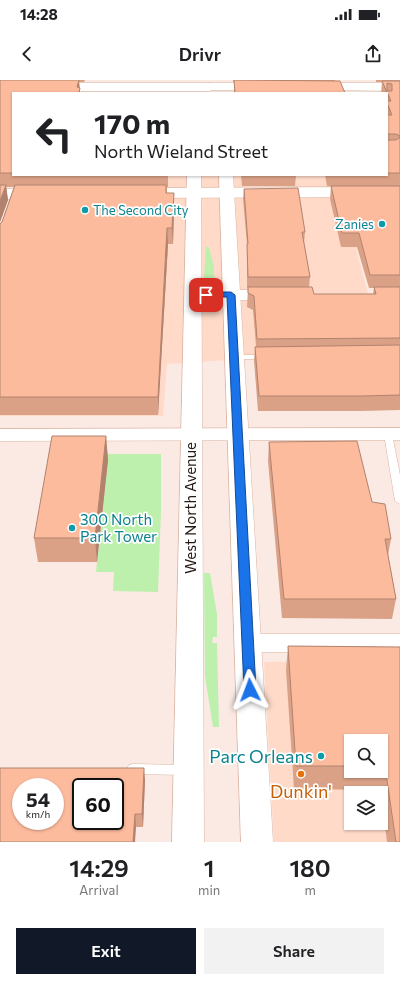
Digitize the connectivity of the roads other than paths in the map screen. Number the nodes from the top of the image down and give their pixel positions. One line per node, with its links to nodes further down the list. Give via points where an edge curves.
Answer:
1 (0, 87): 5 (main road)
2 (278, 87): 5 (main road)
3 (301, 87): 6 (main road)
4 (400, 87): 6 (main road)
5 (209, 88)
6 (384, 90)
7 (194, 176): 11 (main road, West North Avenue)
8 (226, 176): 12 (main road)
9 (400, 192): 12 (main road)
10 (132, 193): 11 (main road)
11 (194, 193): 12 (main road); 15 (main road, West North Avenue)
12 (227, 193): 16 (main road)
13 (53, 194): 14 (main road)
14 (9, 196)
15 (193, 295): 16 (street); 22 (main road, West North Avenue)
16 (231, 295): 17 (street); 18 (main road)
17 (284, 295)
18 (234, 357): 19 (lane); 20 (main road)
19 (274, 357)
20 (238, 434): 21 (street); 22 (street); 26 (main road)
21 (394, 434): 24 (lane)
22 (191, 435): 23 (street); 28 (main road, West North Avenue)
23 (0, 436)
24 (400, 501)
25 (400, 643): 26 (street)
26 (248, 644): 30 (main road)
27 (120, 769): 28 (lane)
28 (188, 770): 29 (main road, West North Avenue)
29 (188, 842)
30 (257, 842)

